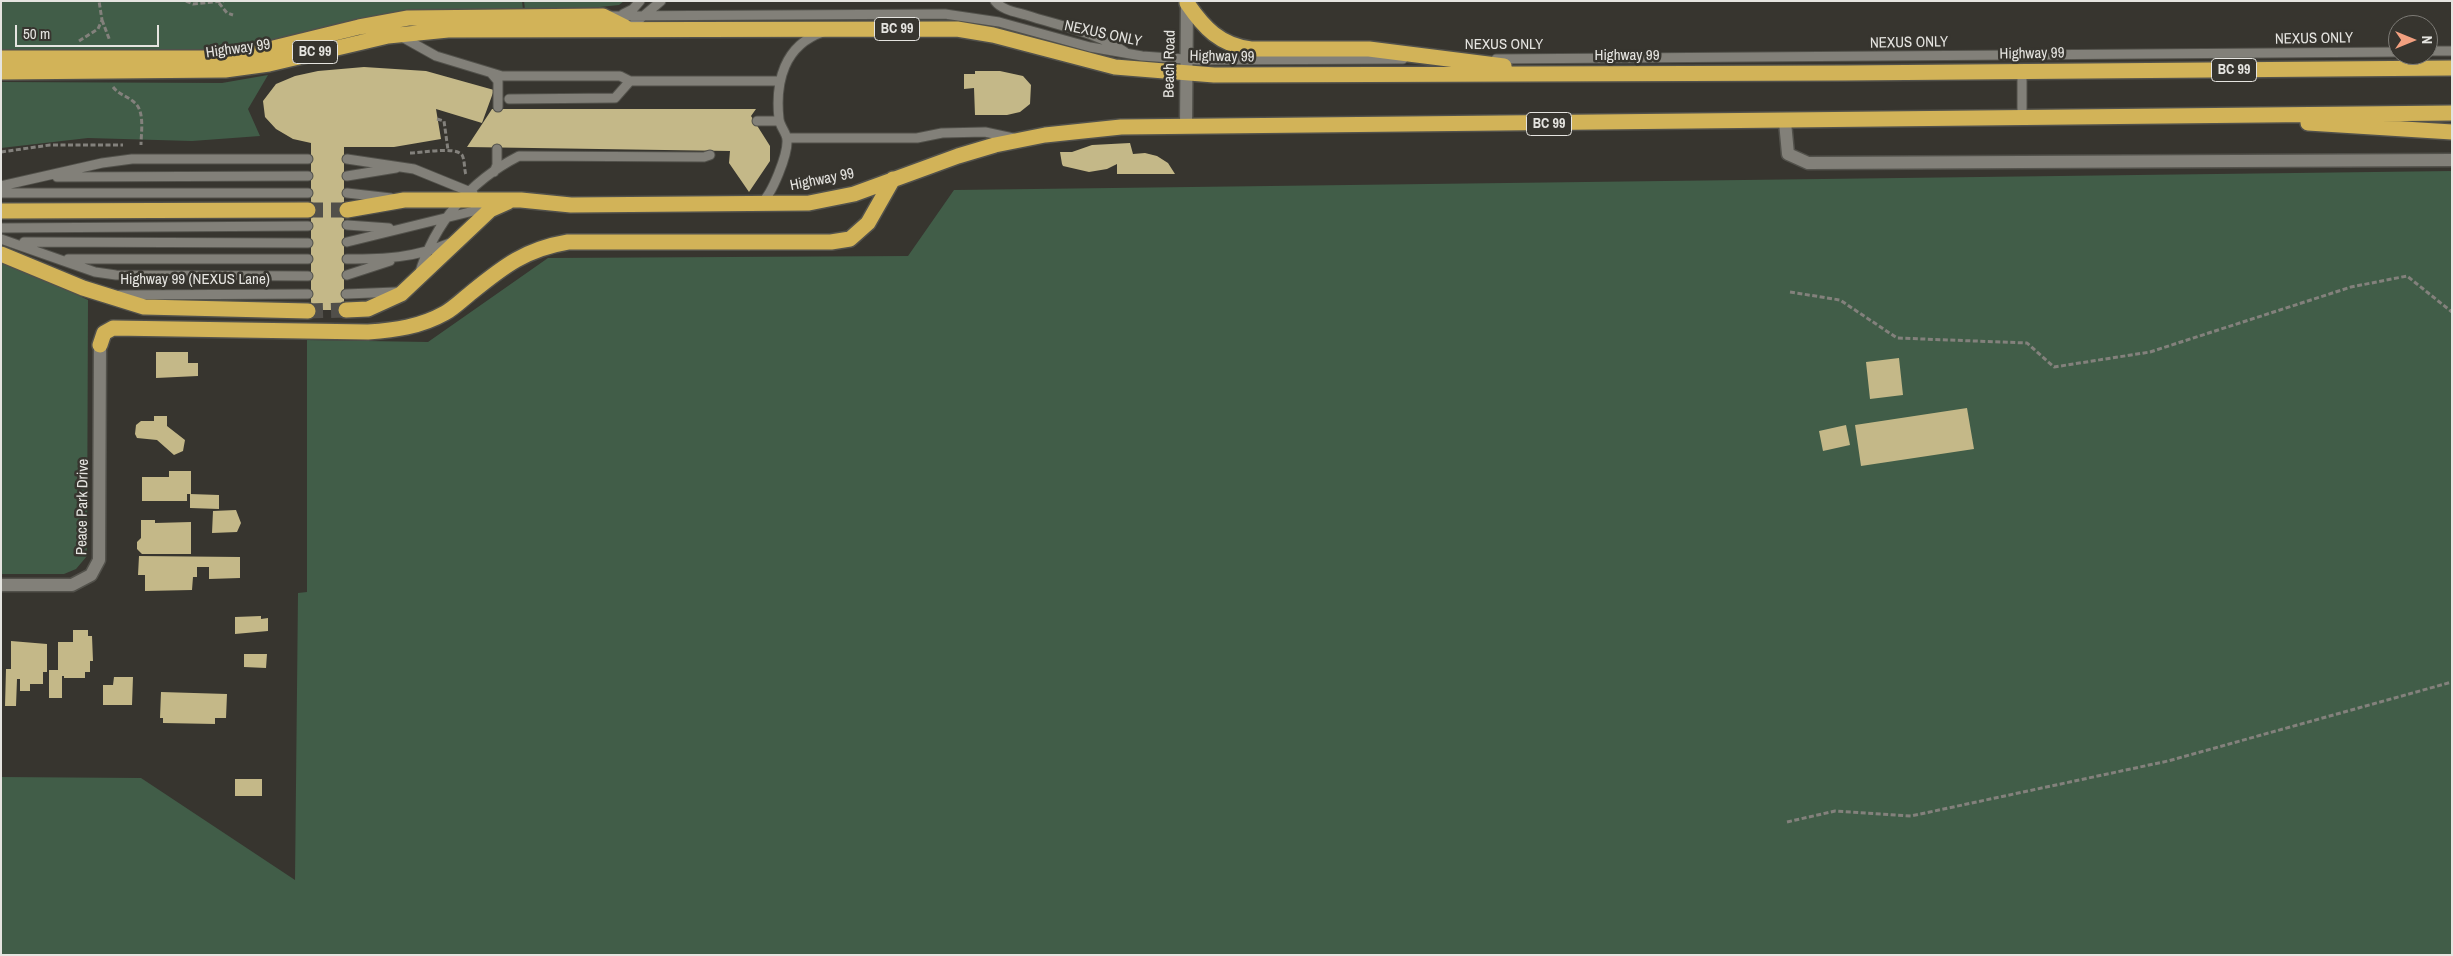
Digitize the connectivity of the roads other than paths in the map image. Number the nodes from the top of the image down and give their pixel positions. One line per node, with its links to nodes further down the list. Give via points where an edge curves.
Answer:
1 (640, 1): 5 (lane, via 628,13)
2 (661, 1): 6 (lane)
3 (994, 1): 13 (lane, via 1008,10 1096,36)
4 (1187, 2): 15 (highway, via 1198,20 1234,46 1369,49); 16 (street, Beach Road)
5 (609, 16): 6 (lane, NEXUS ONLY); 8 (highway, BC 99); 14 (highway, BC 99, via 408,18 284,46 198,59)
6 (643, 16): 8 (lane); 13 (lane, NEXUS ONLY, via 963,15)
7 (836, 28): 8 (highway, Highway 99 / BC 99); 19 (highway, Highway 99 / BC 99, via 973,31 1094,63); 24 (lane, via 803,44 783,66)
8 (628, 29): 9 (highway, Highway 99 / BC 99, via 448,30)
9 (388, 36): 18 (highway, Highway 99 / BC 99, via 270,64 225,70); 21 (lane, via 409,40 436,56)
10 (2438, 51): 11 (lane)
11 (2452, 51)
12 (2388, 52): 15 (lane, NEXUS ONLY)
13 (1128, 54): 16 (lane, NEXUS ONLY); 19 (lane)
14 (1, 58)
15 (1449, 59): 16 (lane, NEXUS ONLY); 22 (highway)
16 (1186, 67): 19 (highway, Highway 99 / BC 99); 22 (highway, Highway 99 / BC 99); 33 (street, Beach Road)
17 (2452, 68): 20 (highway, Highway 99 / BC 99)
18 (1, 72)
19 (1160, 72)
20 (2022, 72): 22 (highway, Highway 99 / BC 99); 29 (lane)
21 (492, 74): 23 (lane, via 620,76); 26 (lane, via 498,82)
22 (1567, 74)
23 (630, 81): 24 (lane); 25 (lane, via 615,98)
24 (780, 81): 31 (lane)
25 (509, 99)
26 (498, 107)
27 (2452, 113): 28 (highway, BC 99)
28 (2226, 116): 29 (highway, BC 99); 34 (highway)
29 (2022, 119): 32 (highway, BC 99)
30 (757, 121): 31 (lane)
31 (779, 121): 35 (lane)
32 (1785, 122): 33 (highway, BC 99); 41 (street, via 1788,154 1808,163)
33 (1186, 126): 36 (highway, Highway 99 / BC 99, via 1069,131)
34 (2452, 132)
35 (788, 138): 36 (lane, via 918,138 942,132 985,132); 55 (lane, via 770,194)
36 (1020, 139): 46 (highway, Highway 99 / BC 99, via 958,156)
37 (498, 149): 43 (lane)
38 (710, 155): 43 (lane, via 519,156)
39 (308, 159): 47 (lane, via 132,159 102,162)
40 (347, 159): 42 (lane, Highway 99)
41 (2452, 160)
42 (406, 168): 45 (lane, Highway 99); 52 (lane, Highway 99, via 423,171)
43 (494, 172): 52 (lane)
44 (308, 176): 47 (lane, via 57,176)
45 (347, 176)
46 (893, 180): 55 (highway, Highway 99 / BC 99, via 818,202); 82 (highway, via 868,223 850,239 830,242 568,242 544,246 507,264 446,312 404,329 368,332 112,328 104,333)
47 (17, 182): 48 (lane)
48 (1, 186)
49 (308, 193): 51 (lane)
50 (346, 193): 53 (lane, Highway 99)
51 (1, 194)
52 (464, 196): 53 (highway, Highway 99 / BC 99); 54 (highway, Highway 99 / BC 99); 59 (lane)
53 (404, 200): 58 (highway, Highway 99 / BC 99)
54 (499, 202): 55 (highway, Highway 99 / BC 99); 59 (lane, Highway 99); 64 (highway)
55 (757, 204)
56 (1, 210): 57 (highway)
57 (308, 210)
58 (346, 210)
59 (444, 219): 63 (lane, Highway 99); 69 (lane)
60 (346, 225): 63 (lane, Highway 99)
61 (308, 226): 62 (lane)
62 (1, 228)
63 (399, 228): 66 (lane, Highway 99)
64 (461, 237): 69 (lane); 76 (highway)
65 (1, 238): 67 (lane, via 35,243); 68 (lane)
66 (346, 242)
67 (308, 243)
68 (43, 253): 73 (lane, via 81,260); 75 (lane, via 95,272 116,275)
69 (426, 253): 71 (lane); 76 (lane)
70 (1, 254): 77 (highway)
71 (400, 257): 72 (lane); 74 (lane)
72 (347, 259)
73 (308, 260)
74 (346, 275)
75 (308, 276)
76 (414, 283): 79 (lane, via 392,292); 80 (highway, via 380,305)
77 (83, 288): 78 (lane, Highway 99 (NEXUS Lane), via 120,295); 81 (highway, via 134,305 162,309)
78 (308, 294)
79 (346, 294)
80 (346, 310)
81 (308, 311)
82 (100, 345): 83 (street, Peace Park Drive, via 100,560 91,574 72,585)
83 (1, 585)

